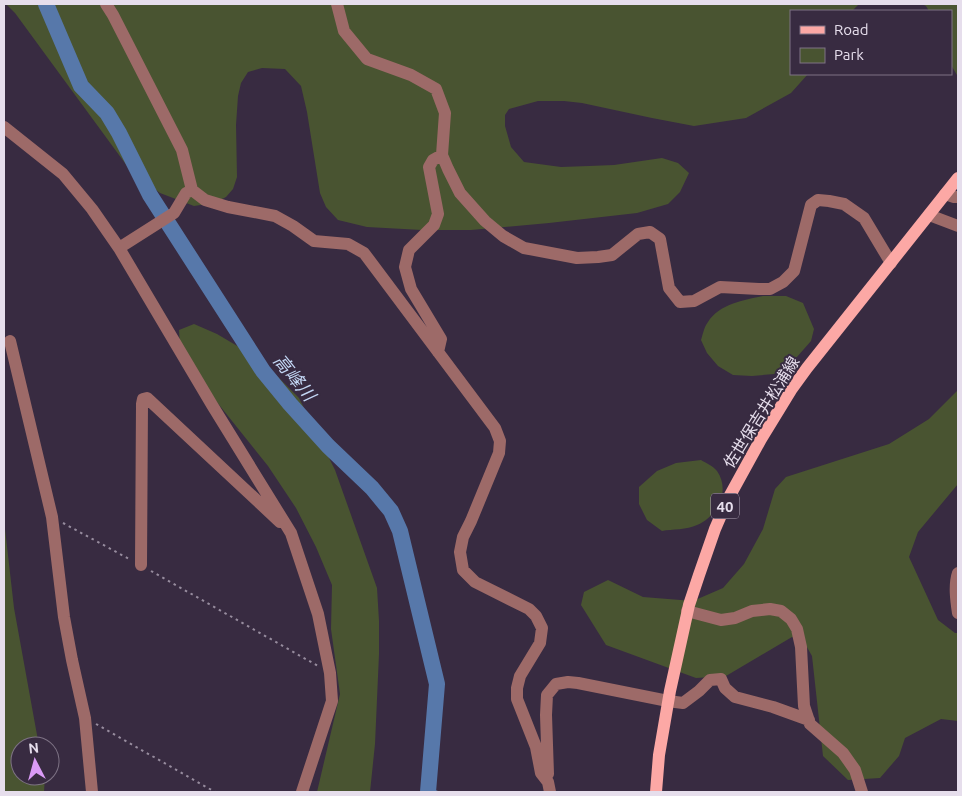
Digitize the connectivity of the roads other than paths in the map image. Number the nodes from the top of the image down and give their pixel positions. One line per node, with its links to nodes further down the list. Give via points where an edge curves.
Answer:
1 (106, 4): 6 (street, via 182,150)
2 (337, 4): 4 (street, via 344,31 367,59 411,75 436,89 445,113)
3 (4, 126): 11 (street, via 63,174)
4 (442, 155): 12 (street, via 460,192 485,221 524,248 576,258 598,258 612,255 638,234 650,232 660,239 669,288 680,302 694,301 720,287 770,289 783,282 794,271 811,205 818,200 844,204 864,218); 14 (street, via 429,166 438,214 434,225 409,250 405,267 411,288 441,339)
5 (958, 178): 7 (main road, 佐世保吉井松浦線 / 40)
6 (192, 190): 11 (street, via 186,193 174,213); 14 (street, via 205,200 275,216 314,241 348,244 364,253)
7 (945, 194): 8 (street); 9 (main road, 佐世保吉井松浦線 / 40)
8 (958, 197)
9 (929, 215): 10 (street); 12 (main road, 佐世保吉井松浦線 / 40)
10 (958, 226)
11 (119, 248): 15 (street)
12 (891, 263): 18 (main road, 佐世保吉井松浦線 / 40, via 807,368 761,439 715,528)
13 (10, 341): 23 (street, via 52,517 66,626 85,718)
14 (438, 352): 22 (street, via 495,428 500,441 499,453 463,537 460,552 464,570 475,582 529,609 542,628 540,643 520,676 517,699)
15 (291, 533): 16 (street, via 147,398 142,404); 24 (street, via 318,614 332,701)
16 (142, 565)
17 (958, 573): 19 (street)
18 (687, 611): 20 (main road, 佐世保吉井松浦線 / 40); 21 (street, via 721,620 752,610 770,609 791,619 802,647 804,706)
19 (958, 613)
20 (668, 701): 21 (street, via 683,702 710,680 721,679 725,688 735,696); 22 (street, via 578,683 556,684 547,695); 25 (main road, 佐世保吉井松浦線 / 40)
21 (809, 720): 26 (street, via 843,753 855,770)
22 (549, 787)
23 (92, 792)
24 (302, 792)
25 (656, 792)
26 (862, 792)

